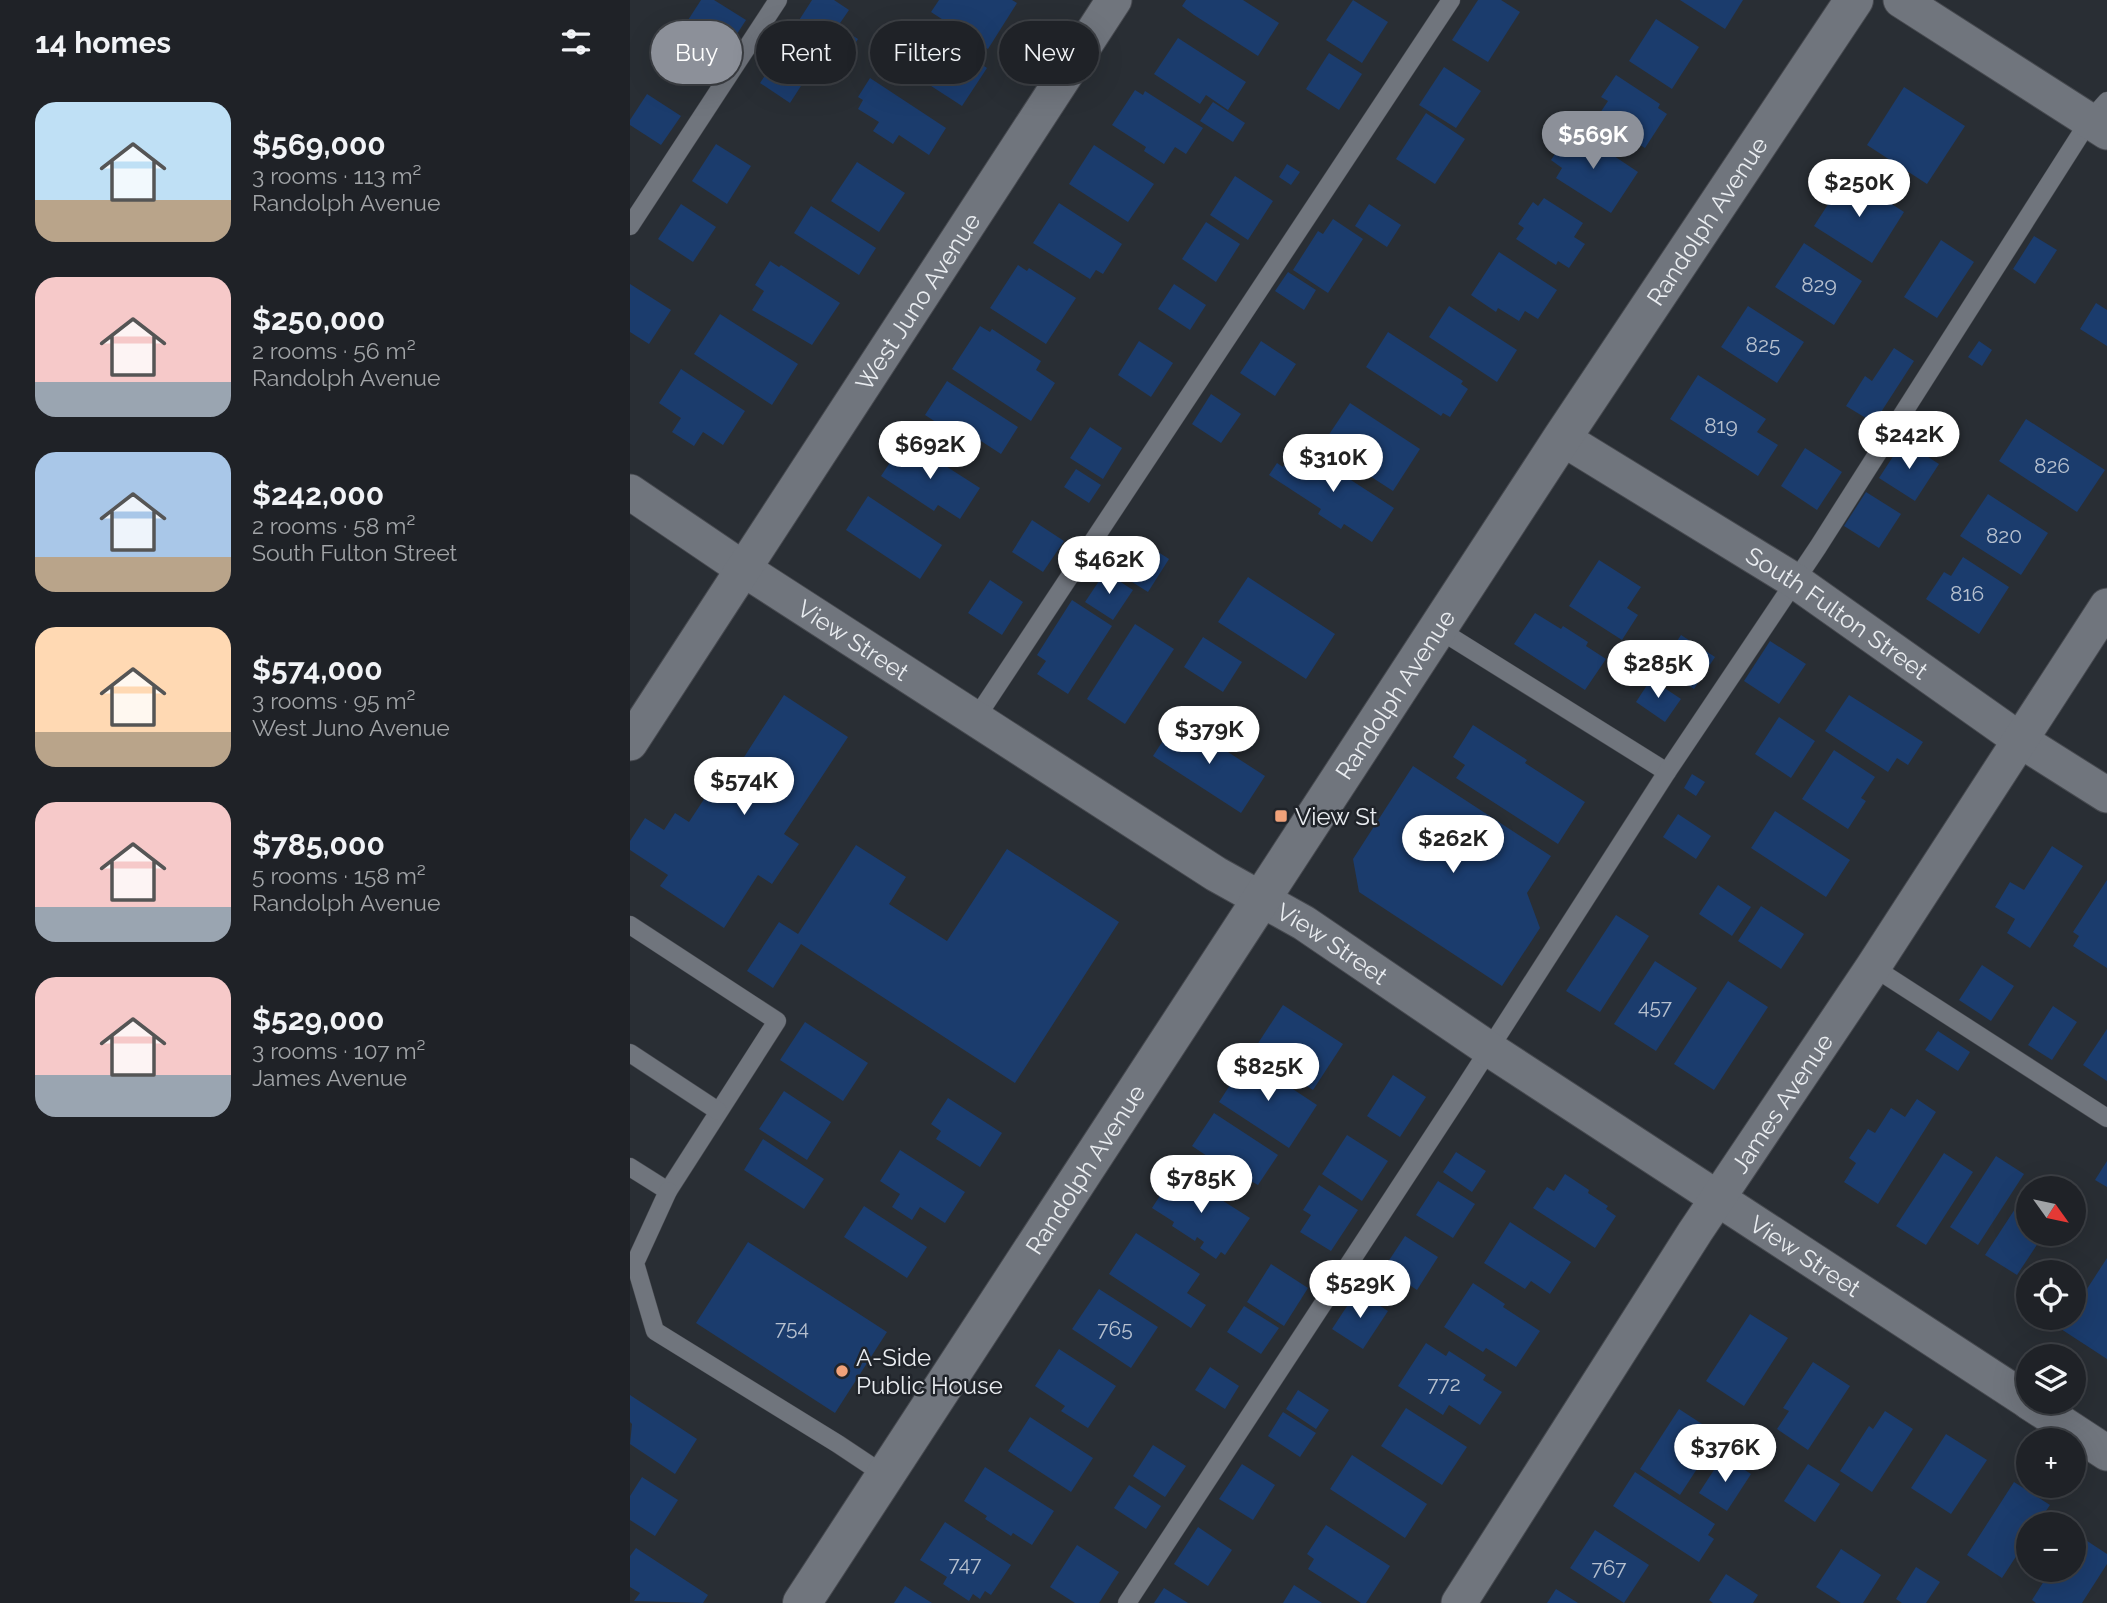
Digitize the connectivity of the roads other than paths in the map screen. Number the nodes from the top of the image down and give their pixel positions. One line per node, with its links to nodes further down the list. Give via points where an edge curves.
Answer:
1 (778, 0): 7 (lane)
2 (1114, 0): 10 (street, West Juno Avenue)
3 (1451, 0): 14 (lane)
4 (1854, 0): 8 (street, Randolph Avenue)
5 (1901, 0): 6 (street)
6 (2101, 118): 11 (lane)
7 (630, 226)
8 (1562, 438): 11 (street, South Fulton Street); 13 (street, Randolph Avenue)
9 (630, 492): 10 (street, View Street)
10 (742, 568): 14 (street, View Street); 16 (street, West Juno Avenue)
11 (1795, 581): 15 (street, South Fulton Street); 17 (lane)
12 (2107, 606): 15 (street, James Avenue)
13 (1438, 629): 17 (lane); 19 (street, Randolph Avenue)
14 (976, 718): 19 (street, View Street)
15 (2020, 740): 18 (street, South Fulton Street); 21 (street, James Avenue)
16 (630, 743)
17 (1667, 772): 22 (lane)
18 (2107, 795)
19 (1261, 899): 22 (street, View Street, via 1304,923); 32 (street, Randolph Avenue)
20 (630, 925): 24 (lane, via 777,1021)
21 (1873, 967): 25 (lane); 28 (street, James Avenue)
22 (1489, 1049): 28 (street, View Street); 34 (lane)
23 (630, 1053): 24 (lane)
24 (718, 1111): 27 (lane)
25 (2107, 1118)
26 (630, 1167): 27 (lane)
27 (668, 1191): 32 (lane, via 635,1263 654,1331)
28 (1718, 1198): 29 (street, View Street); 35 (street, James Avenue)
29 (2016, 1393)
30 (2049, 1414): 31 (street, View Street)
31 (2107, 1452)
32 (886, 1476): 33 (street, Randolph Avenue)
33 (802, 1603)
34 (1127, 1603)
35 (1459, 1603)

